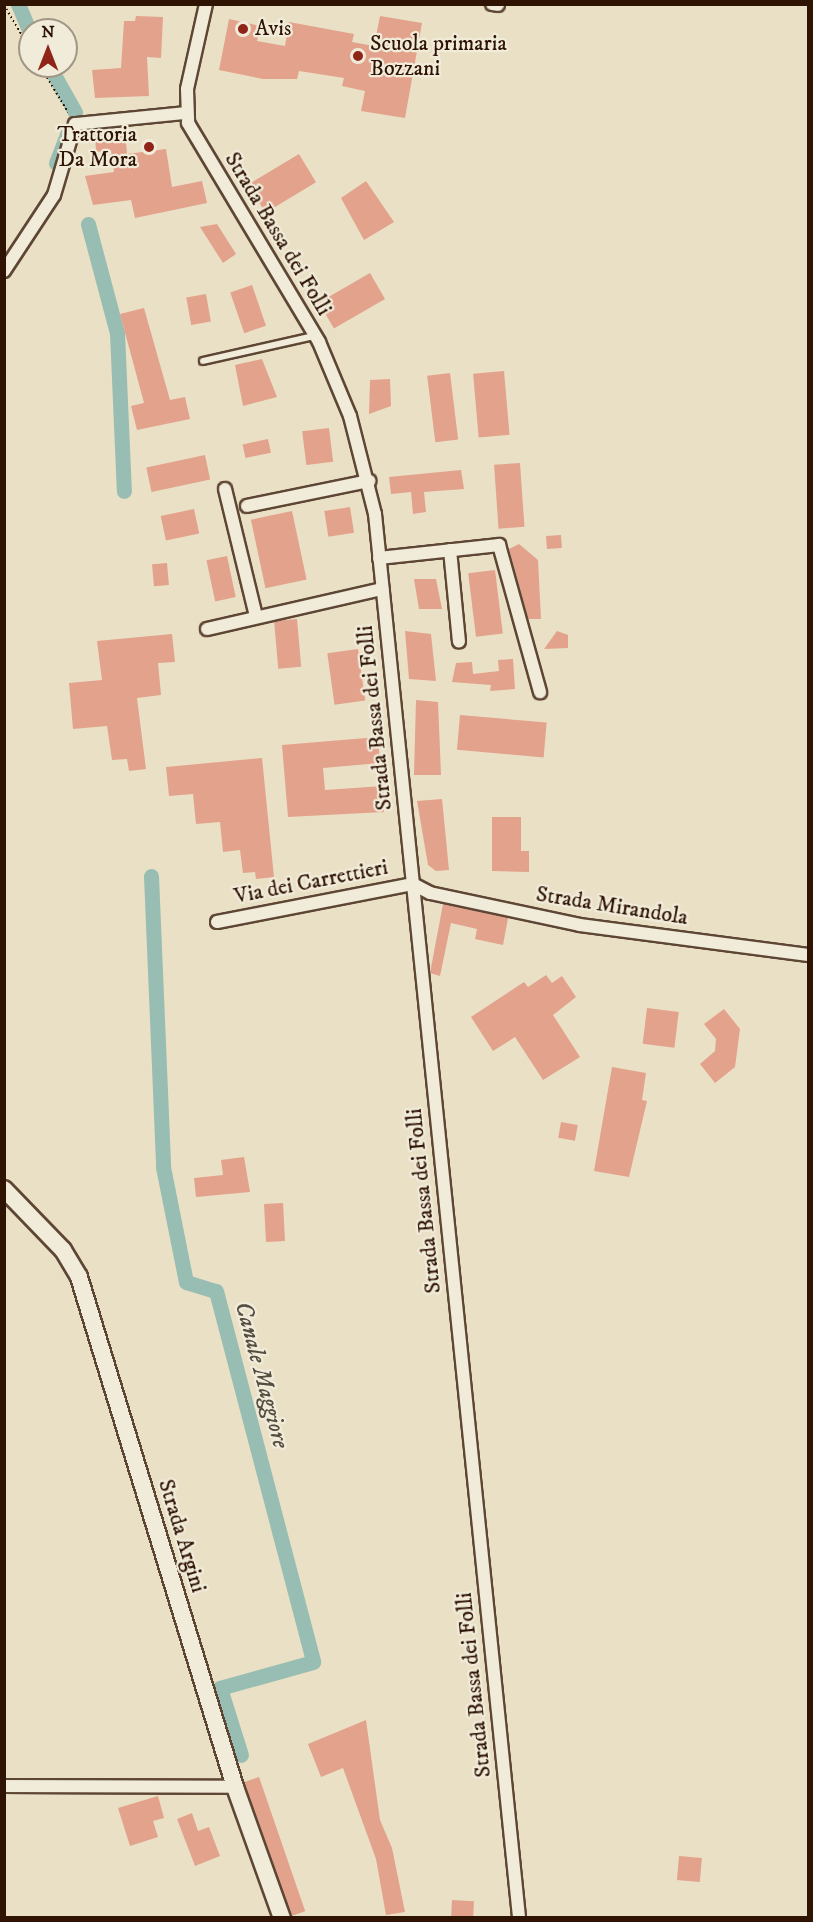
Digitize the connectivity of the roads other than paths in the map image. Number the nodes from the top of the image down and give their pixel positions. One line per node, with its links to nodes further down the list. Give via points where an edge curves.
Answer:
1 (206, 4): 2 (street)
2 (185, 113): 3 (street, via 75,124 54,195); 4 (street, Strada Bassa dei Folli)
3 (4, 271)
4 (315, 336): 5 (lane); 6 (street, Strada Bassa dei Folli, via 350,416)
5 (203, 361)
6 (369, 481): 8 (street); 10 (street, Strada Bassa dei Folli)
7 (225, 489): 12 (street)
8 (247, 506)
9 (450, 550): 10 (street); 14 (street); 15 (street, via 499,545)
10 (379, 558): 11 (street, Strada Bassa dei Folli)
11 (382, 589): 12 (street); 16 (street, Strada Bassa dei Folli)
12 (256, 616): 13 (street)
13 (207, 628)
14 (459, 642)
15 (540, 692)
16 (413, 884): 17 (street, Via dei Carrettieri); 18 (street, Strada Mirandola, via 430,893 580,925); 23 (street, Strada Bassa dei Folli)
17 (217, 922)
18 (808, 955)
19 (4, 1189): 21 (main road, Strada Argini, via 63,1250 79,1277)
20 (4, 1786): 21 (street)
21 (235, 1787): 22 (main road, Strada Argini)
22 (282, 1917)
23 (519, 1917)

